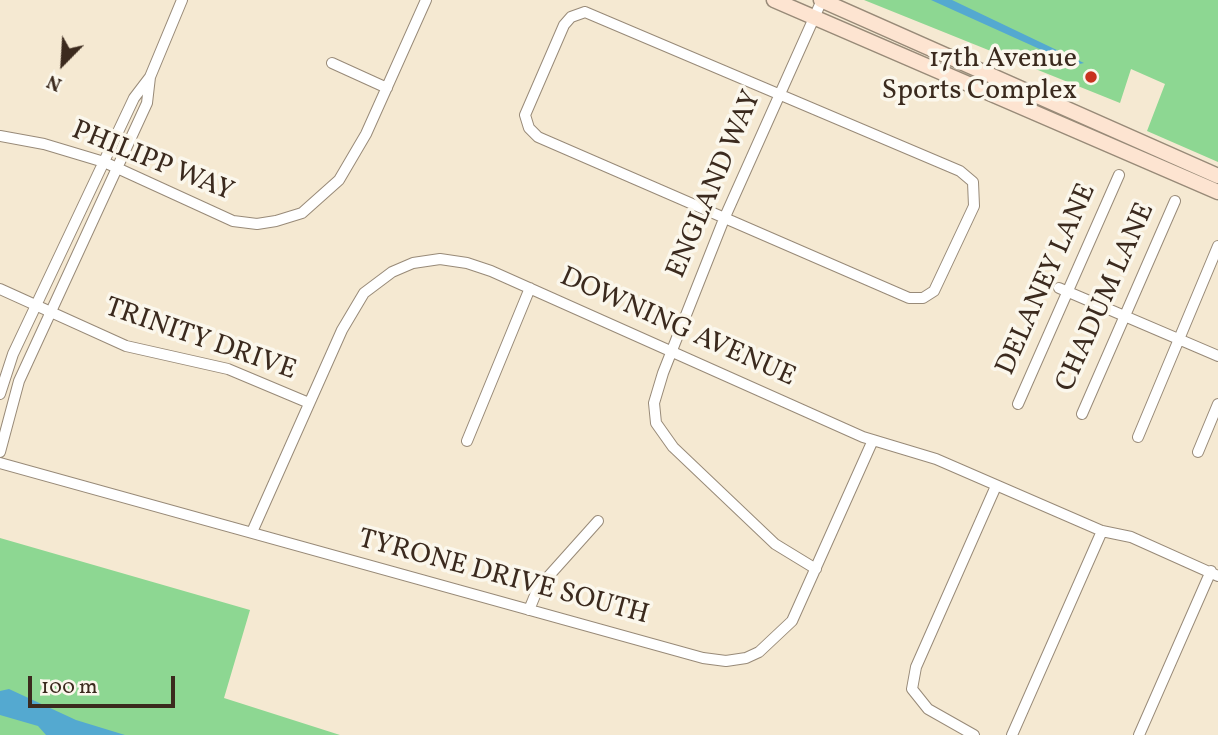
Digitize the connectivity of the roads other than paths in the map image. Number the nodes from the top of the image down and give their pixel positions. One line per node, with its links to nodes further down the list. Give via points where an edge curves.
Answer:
1 (182, 0): 7 (street)
2 (426, 0): 8 (street, PHILIPP WAY)
3 (774, 0): 5 (street)
4 (822, 0): 5 (street, ENGLAND WAY); 14 (street)
5 (815, 18): 9 (street, ENGLAND WAY); 15 (street)
6 (332, 63): 8 (street)
7 (150, 77): 11 (street, via 134,98); 12 (street, via 147,103)
8 (387, 88): 12 (street, PHILIPP WAY, via 340,180 302,213 276,221 233,221)
9 (779, 93): 17 (street, ENGLAND WAY); 17 (street, via 960,171 972,182 974,206 943,276 923,298 909,298); 17 (street, via 597,15 585,12 564,24 525,115 529,128 538,137)
10 (0, 136): 11 (street, PHILIPP WAY)
11 (103, 162): 12 (street, PHILIPP WAY); 22 (street)
12 (117, 168): 23 (street)
13 (1119, 174): 21 (street, DELANEY LANE)
14 (1218, 176)
15 (1218, 192)
16 (1175, 201): 24 (street, CHADUM LANE)
17 (724, 219): 26 (street, ENGLAND WAY)
18 (1218, 246): 25 (street)
19 (530, 288): 26 (street, DOWNING AVENUE); 29 (street, DOWNING AVENUE, via 454,260 425,260 393,272 364,293 356,305); 35 (street)
20 (0, 289): 22 (street, TRINITY DRIVE)
21 (1063, 290): 24 (street); 30 (street, DELANEY LANE)
22 (37, 303): 23 (street, TRINITY DRIVE); 28 (street)
23 (51, 310): 29 (street, TRINITY DRIVE, via 126,346 229,369); 36 (street, via 19,381)
24 (1122, 316): 25 (street); 32 (street, CHADUM LANE)
25 (1178, 339): 27 (street); 33 (street)
26 (671, 351): 34 (street, DOWNING AVENUE); 43 (street, ENGLAND WAY, via 654,403 662,435 775,544)
27 (1218, 356)
28 (0, 394)
29 (309, 403): 42 (street, DOWNING AVENUE)
30 (1018, 404)
31 (1218, 404): 37 (street)
32 (1082, 414)
33 (1138, 437)
34 (873, 440): 39 (street, DOWNING AVENUE, via 936,459); 43 (street, TYRONE DRIVE SOUTH)
35 (467, 441)
36 (0, 452)
37 (1198, 452)
38 (0, 463): 42 (street, TYRONE DRIVE SOUTH)
39 (996, 486): 41 (street, DOWNING AVENUE); 46 (street, via 916,667 912,689 928,709)
40 (598, 521): 45 (street, via 538,588)
41 (1102, 531): 44 (street, DOWNING AVENUE, via 1131,537); 47 (street)
42 (252, 533): 45 (street, TYRONE DRIVE SOUTH)
43 (816, 569): 45 (street, TYRONE DRIVE SOUTH, via 792,621 746,658 703,658)
44 (1215, 573): 48 (street)
45 (529, 610)
46 (974, 735)
47 (1013, 735)
48 (1139, 735)

